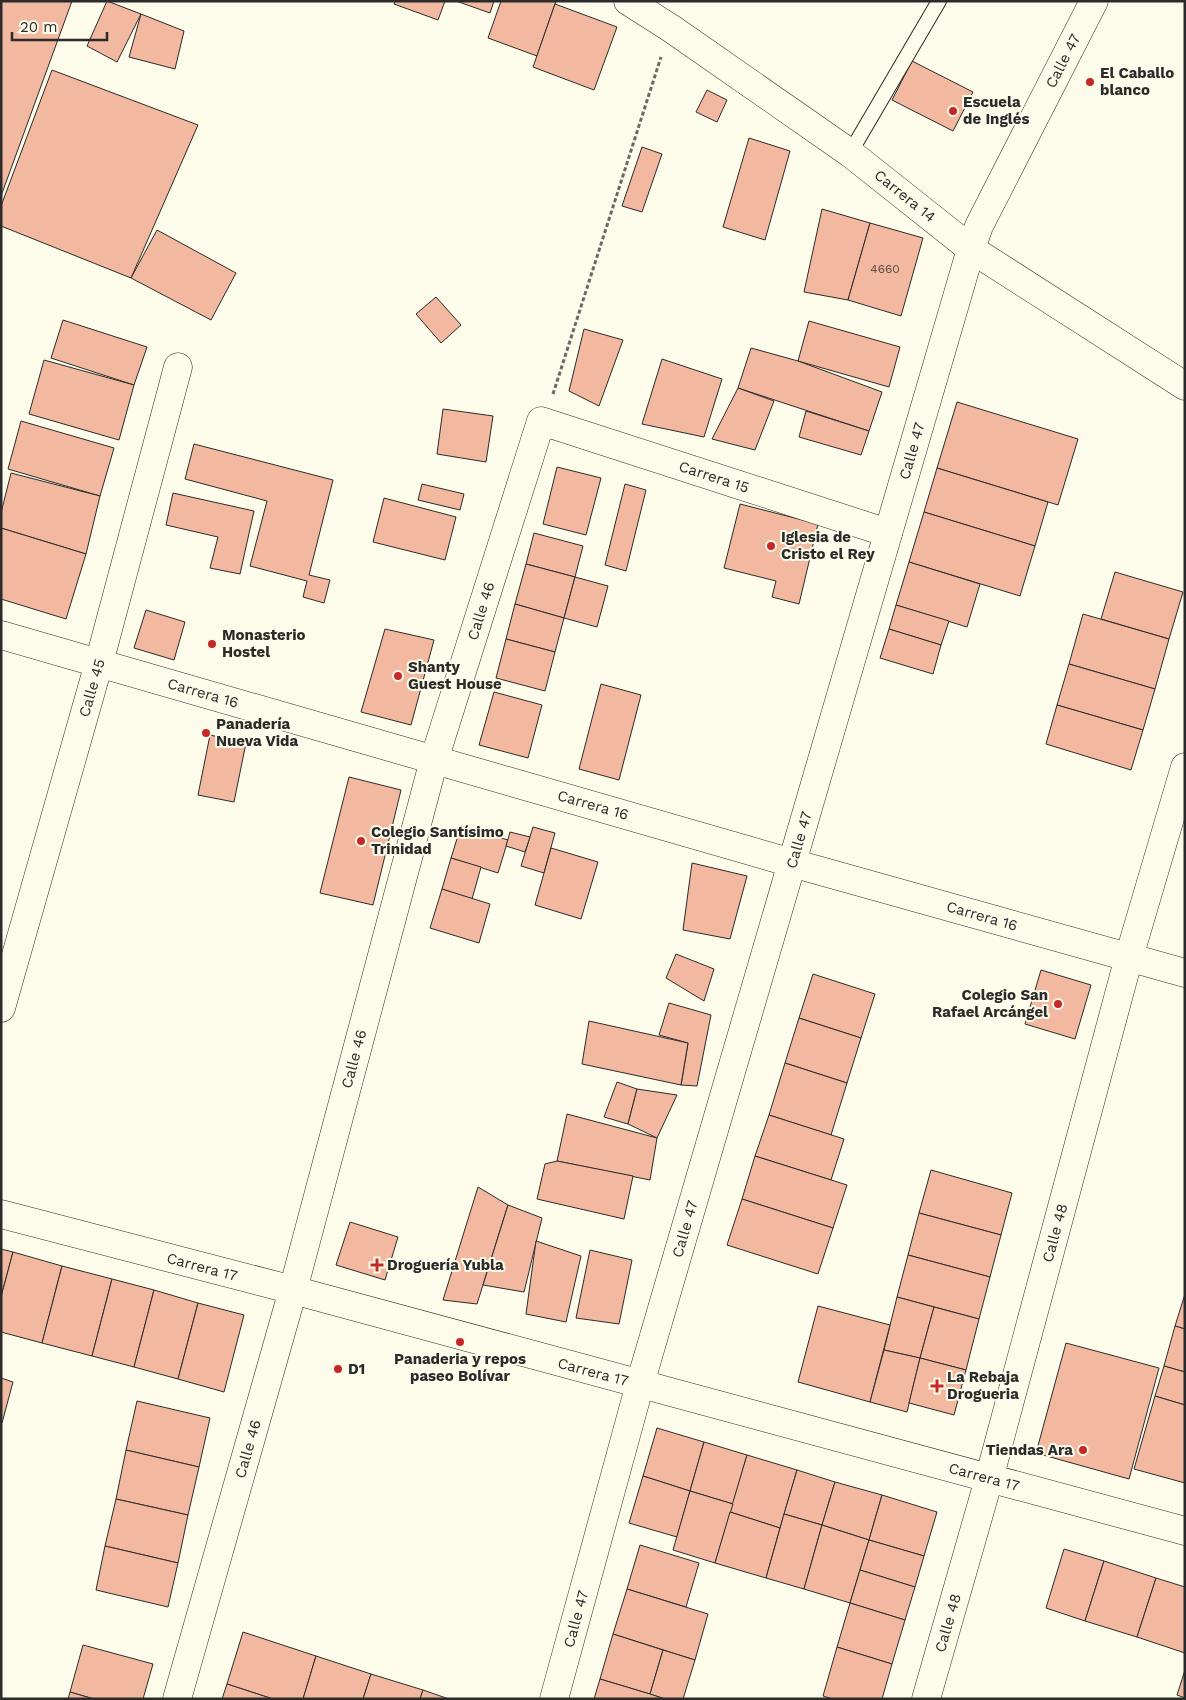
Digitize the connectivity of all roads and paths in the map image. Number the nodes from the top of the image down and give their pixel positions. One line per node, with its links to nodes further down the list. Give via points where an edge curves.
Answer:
1 (628, 1): 5 (street, Carrera 14)
2 (939, 1): 5 (lane)
3 (1094, 1): 6 (street, Calle 47, via 979,226)
4 (661, 56): 9 (path, via 551,400)
5 (850, 153): 6 (street, Carrera 14)
6 (971, 249): 8 (street, Carrera 14); 10 (street, Calle 47)
7 (178, 367): 12 (street, Calle 45)
8 (1185, 386)
9 (541, 421): 10 (street, Carrera 15); 13 (street, Calle 46)
10 (888, 533): 15 (street, Calle 47)
11 (1, 635): 12 (street, Carrera 16)
12 (98, 663): 13 (street, Carrera 16); 16 (street, Calle 45)
13 (434, 760): 15 (street, Carrera 16); 21 (street, Calle 46)
14 (1185, 767): 17 (street, Calle 48)
15 (792, 862): 17 (street, Carrera 16); 22 (street, Calle 47)
16 (10, 945): 19 (street, Calle 45)
17 (1129, 957): 18 (street, Carrera 16); 23 (street, Calle 48)
18 (1185, 973)
19 (1, 1008)
20 (1, 1214): 21 (street, Carrera 17)
21 (292, 1290): 22 (street, Carrera 17); 25 (street, Calle 46)
22 (640, 1384): 23 (street, Carrera 17); 26 (street, Calle 47)
23 (990, 1479): 24 (street, Carrera 17); 27 (street, Calle 48)
24 (1185, 1531)
25 (177, 1699)
26 (554, 1699)
27 (926, 1699)

